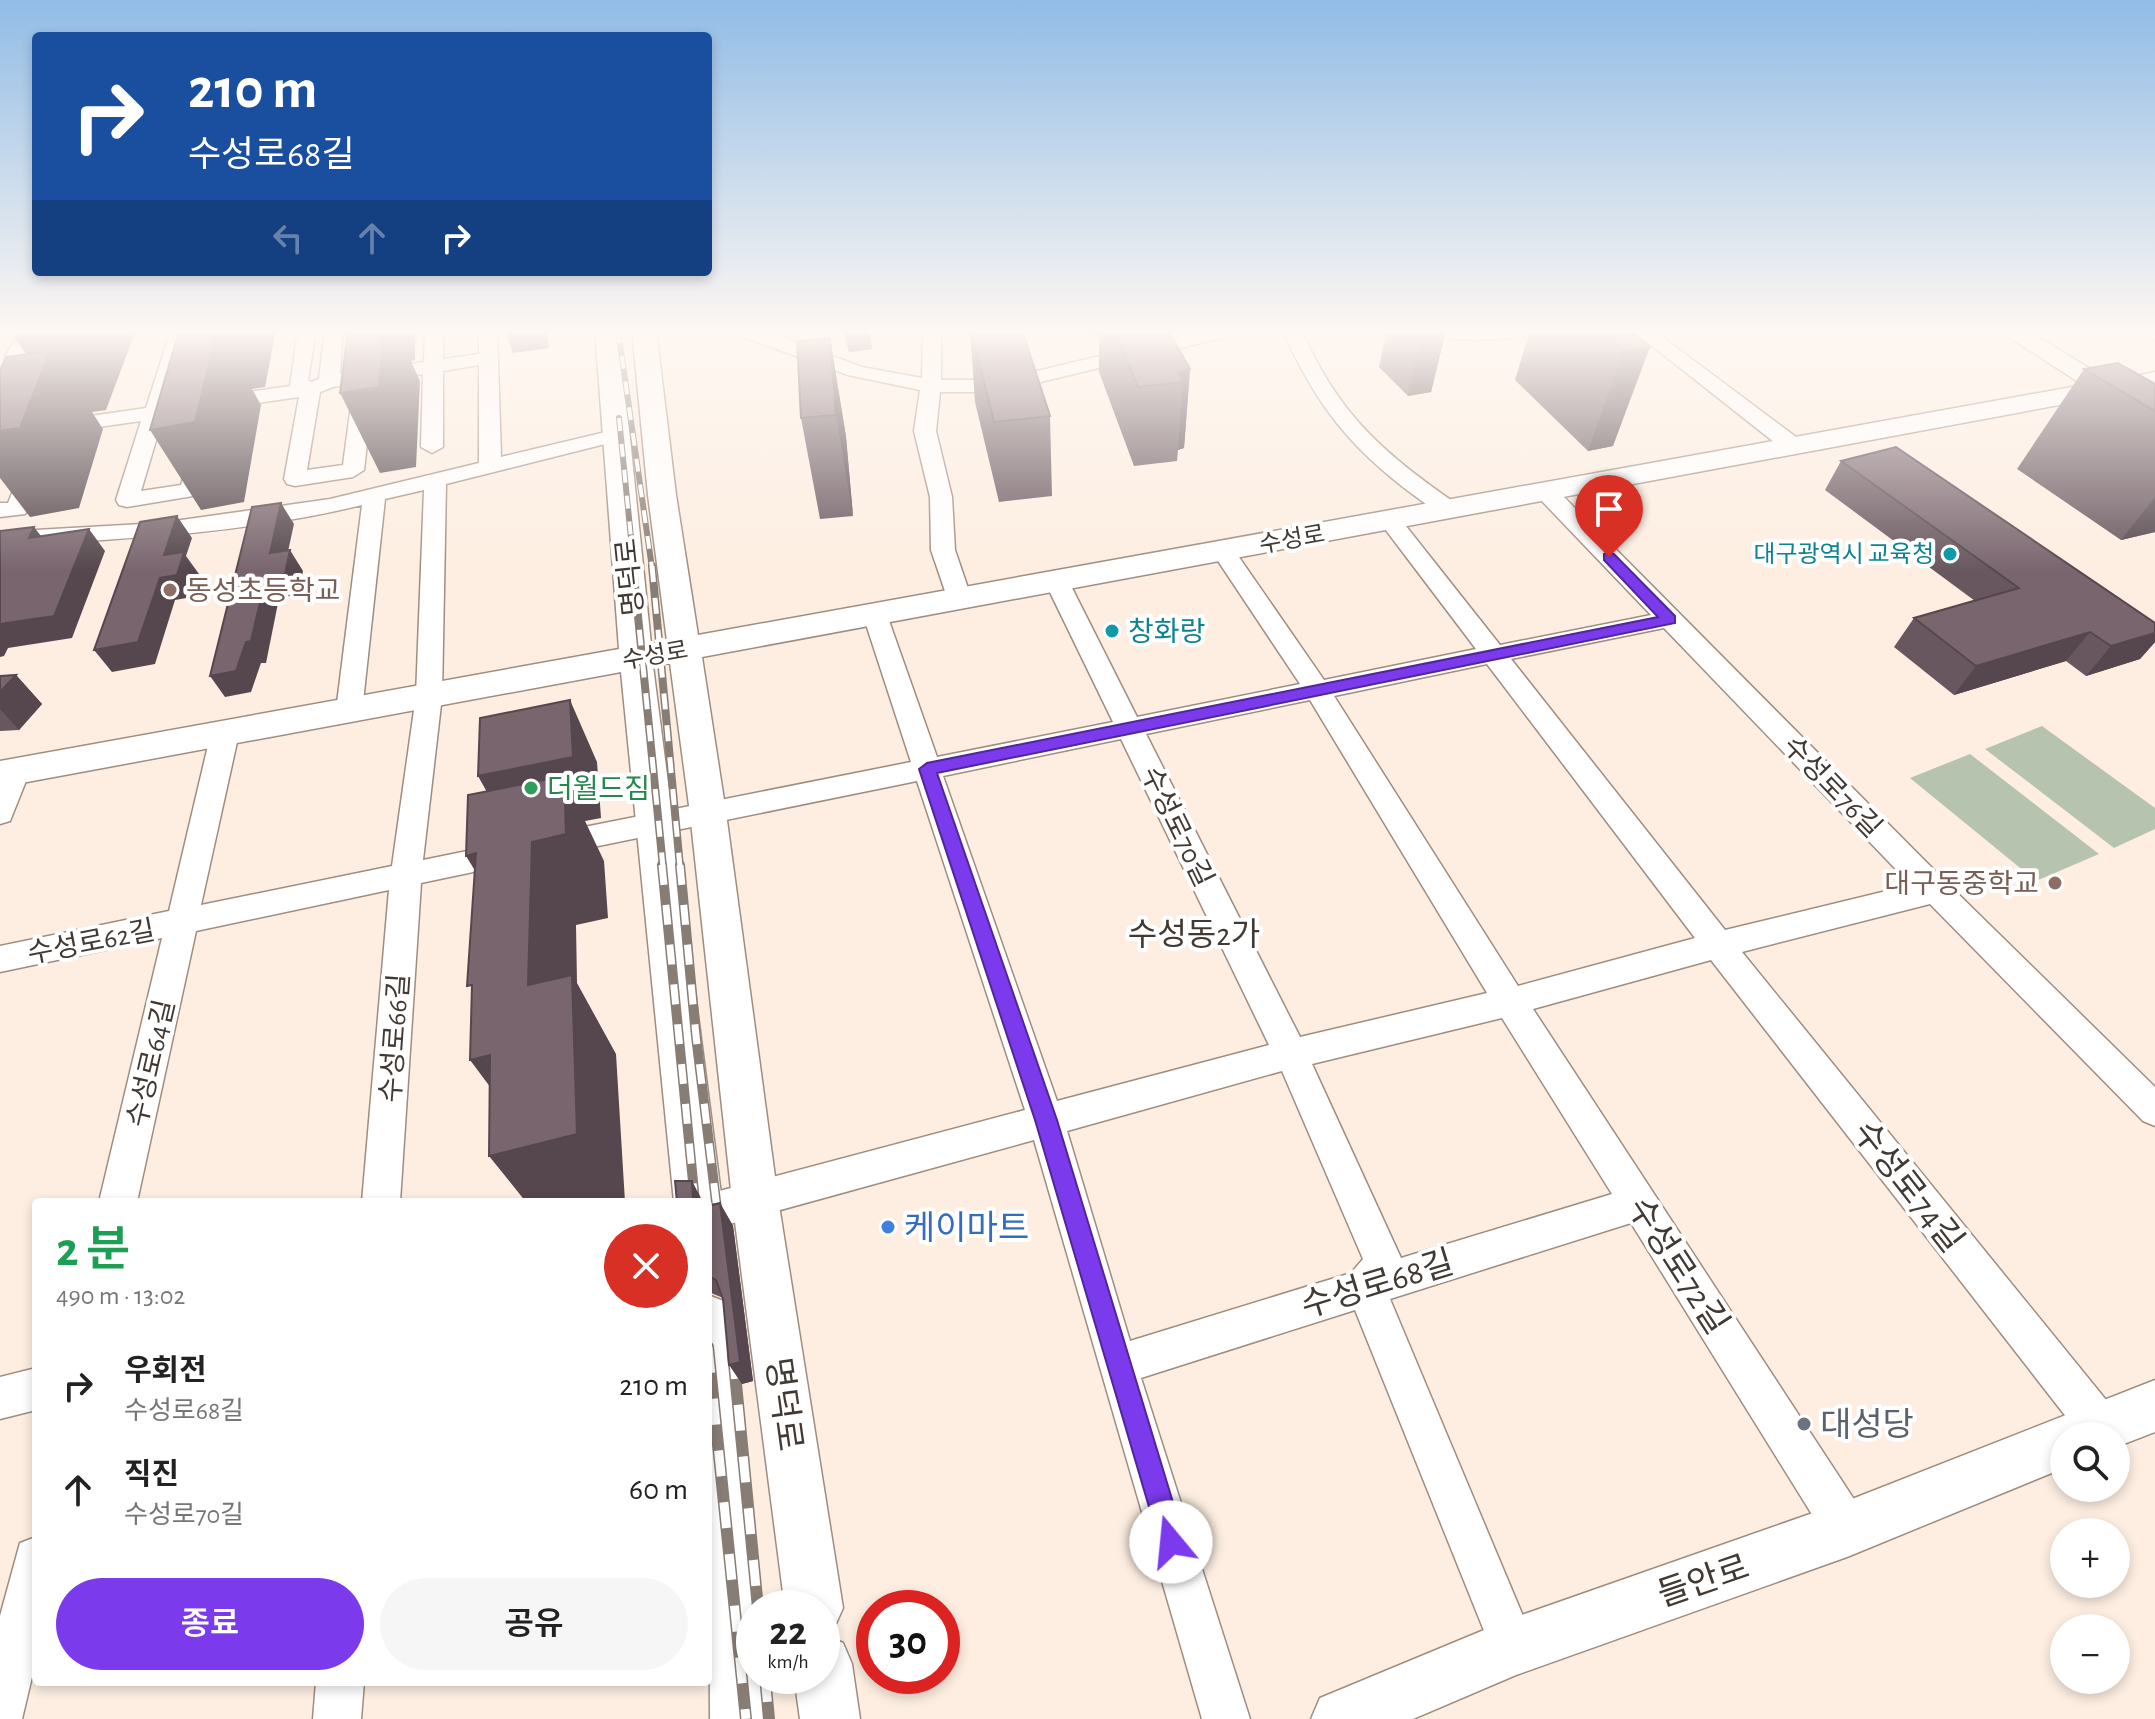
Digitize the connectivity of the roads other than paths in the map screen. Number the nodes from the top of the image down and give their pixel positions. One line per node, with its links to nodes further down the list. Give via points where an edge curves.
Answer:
1 (55, 410): 16 (street)
2 (212, 410): 15 (street)
3 (237, 410): 15 (street)
4 (313, 410): 5 (street, via 295,479 353,470)
5 (364, 410)
6 (432, 410): 20 (street)
7 (489, 410): 21 (street)
8 (612, 410): 18 (main road, 명덕로)
9 (654, 410): 34 (main road, 명덕로)
10 (928, 410): 31 (street, via 925,431 941,497 943,550)
11 (1333, 410): 26 (street, via 1385,465)
12 (1746, 410): 19 (street)
13 (1992, 410): 19 (main road, 수성로)
14 (154, 412): 15 (street); 15 (street, via 127,500 191,490); 16 (street)
15 (210, 418)
16 (48, 428): 17 (street); 25 (street, via 17,509)
17 (0, 435)
18 (614, 436): 21 (street); 36 (main road, 명덕로)
19 (1792, 445): 23 (main road, 수성로)
20 (432, 447)
21 (490, 469): 22 (street)
22 (435, 482): 24 (street); 38 (street)
23 (1547, 493): 26 (main road, 수성로); 33 (street, 수성로76길)
24 (374, 496): 28 (street, via 160,530); 39 (street)
25 (0, 510)
26 (1450, 510): 27 (main road, 수성로)
27 (1390, 521): 29 (main road, 수성로); 35 (street, 수성로74길)
28 (0, 539)
29 (1224, 552): 30 (main road, 수성로); 37 (street, 수성로72길)
30 (1057, 582): 31 (main road, 수성로); 40 (street, 수성로70길)
31 (960, 600): 32 (main road, 수성로)
32 (875, 615): 34 (main road, 수성로); 42 (street)
33 (1669, 619): 35 (street); 48 (street, 수성로76길)
34 (683, 650): 36 (main road, 수성로); 45 (main road, 명덕로)
35 (1492, 654): 37 (street); 50 (street, 수성로74길)
36 (638, 658): 38 (main road, 수성로); 46 (main road, 명덕로)
37 (1317, 690): 40 (street, 수성로70길); 52 (street, 수성로72길)
38 (429, 696): 39 (main road, 수성로); 47 (street, 수성로66길)
39 (349, 711): 41 (main road, 수성로)
40 (1129, 726): 42 (street); 53 (street, 수성로70길)
41 (225, 733): 43 (main road, 수성로); 49 (street, 수성로64길)
42 (927, 769): 45 (street); 55 (street)
43 (8, 773): 44 (street)
44 (0, 813)
45 (708, 813): 46 (street); 59 (main road, 명덕로)
46 (654, 824): 47 (street); 58 (main road, 명덕로)
47 (406, 874): 49 (street); 57 (street, 수성로66길)
48 (1936, 891): 50 (street); 54 (street, 수성로76길)
49 (182, 923): 51 (street, 수성로62길); 56 (street, 수성로64길)
50 (1718, 945): 52 (street); 68 (street, 수성로74길)
51 (0, 959)
52 (1510, 1002): 53 (street); 60 (street, 수성로72길)
53 (1291, 1054): 55 (street); 62 (street, 수성로70길, via 1384,1263)
54 (2155, 1110)
55 (1046, 1120): 59 (street); 63 (street)
56 (119, 1198)
57 (381, 1198)
58 (698, 1198)
59 (755, 1199): 61 (street); 73 (main road, 명덕로)
60 (1639, 1203): 62 (street, 수성로68길); 71 (street, 수성로72길)
61 (712, 1211)
62 (1365, 1286): 63 (street, 수성로68길); 74 (street)
63 (1117, 1365): 81 (street)
64 (712, 1370): 79 (main road)
65 (32, 1390): 66 (street)
66 (0, 1398)
67 (2155, 1406): 69 (main road, 들안로)
68 (2071, 1422)
69 (2112, 1422)
70 (2050, 1446): 71 (main road, 들안로)
71 (1847, 1529): 74 (main road, 들안로)
72 (32, 1576): 77 (street)
73 (811, 1590)
74 (1513, 1647): 82 (main road, 들안로)
75 (340, 1686): 78 (street)
76 (826, 1694): 80 (main road)
77 (0, 1715)
78 (337, 1719)
79 (740, 1719)
80 (830, 1719)
81 (1226, 1719)
82 (1341, 1719)

